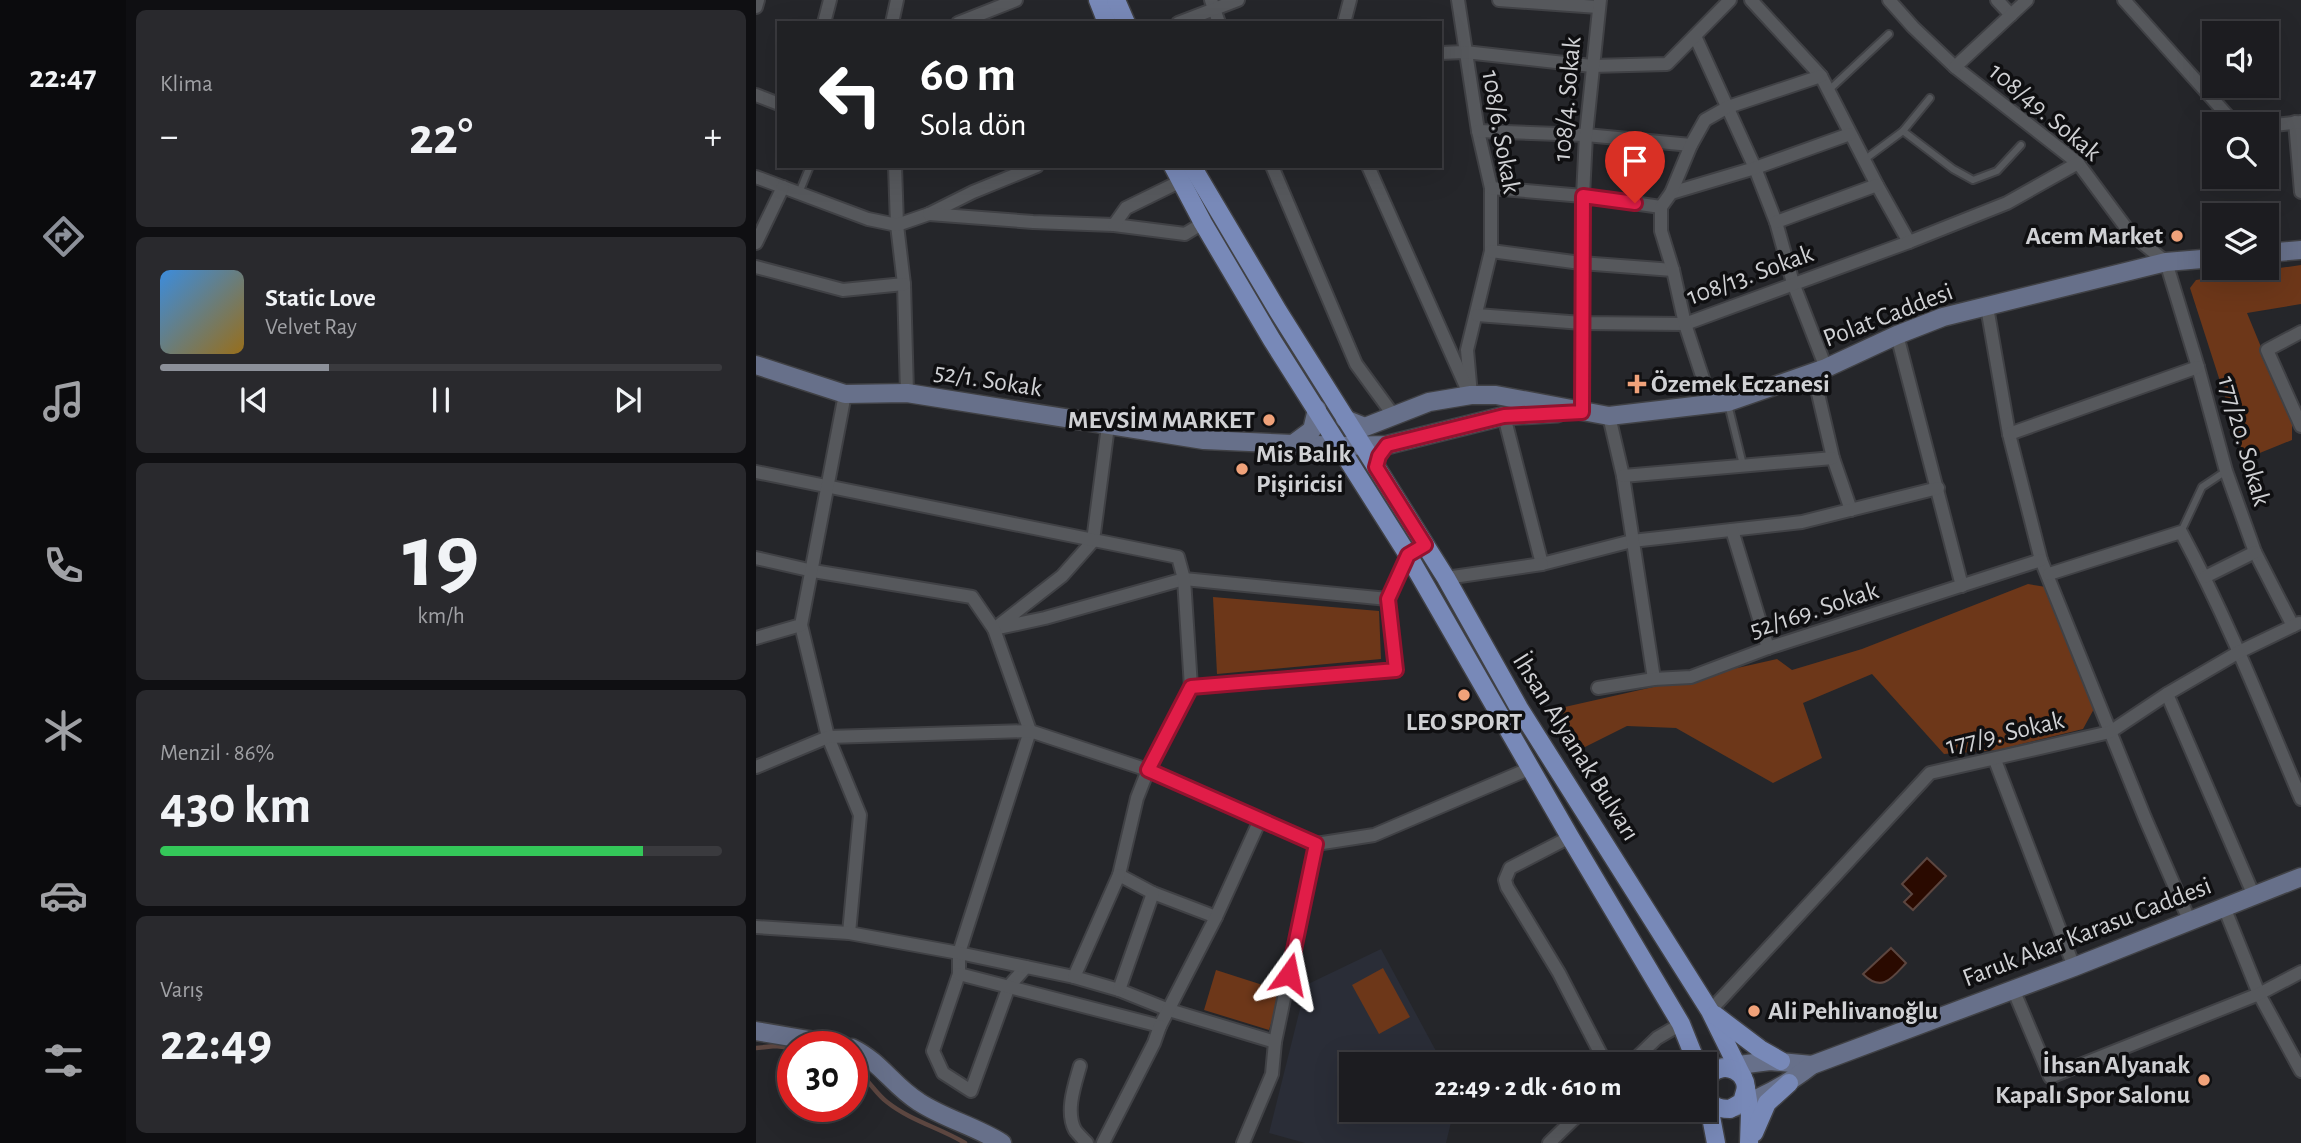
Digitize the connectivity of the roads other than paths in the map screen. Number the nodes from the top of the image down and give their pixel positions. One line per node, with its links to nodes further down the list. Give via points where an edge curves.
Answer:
1 (758, 0): 19 (street)
2 (830, 0): 21 (street)
3 (898, 0): 22 (street)
4 (1016, 0): 23 (street)
5 (1098, 0): 24 (main road)
6 (1116, 0): 25 (main road)
7 (1238, 0): 18 (street)
8 (1350, 0): 27 (street)
9 (1458, 0): 30 (street, 108/6. Sokak)
10 (1499, 0): 17 (street)
11 (1730, 0): 29 (street)
12 (1751, 0): 34 (street)
13 (1889, 0): 33 (street, 108/49. Sokak)
14 (1997, 0): 20 (street)
15 (2027, 0): 20 (street)
16 (2124, 0): 40 (street)
17 (1599, 3): 32 (street, 108/4. Sokak)
18 (1213, 5): 26 (street)
19 (756, 7)
20 (2011, 15): 33 (street)
21 (825, 21)
22 (893, 21)
23 (963, 21)
24 (1106, 21)
25 (1125, 21)
26 (1182, 21)
27 (1345, 21)
28 (1889, 34): 35 (lane)
29 (1695, 36): 32 (street, via 1667,64); 39 (street)
30 (1465, 52): 31 (street); 32 (street); 43 (street, 108/6. Sokak)
31 (1442, 53)
32 (1592, 66): 46 (street, 108/4. Sokak)
33 (1955, 67): 50 (street, 108/49. Sokak)
34 (1821, 76): 35 (street); 39 (street)
35 (1828, 90): 45 (street)
36 (756, 95): 38 (street)
37 (1930, 98): 44 (lane)
38 (777, 103)
39 (1728, 107): 47 (street, via 1705,120); 57 (street)
40 (2224, 112)
41 (2298, 122): 42 (street); 63 (street)
42 (2279, 124)
43 (1478, 131): 46 (street); 62 (street, 108/6. Sokak)
44 (1903, 131): 48 (lane, via 1973,180 1997,171); 49 (lane)
45 (1850, 134): 49 (street); 57 (street)
46 (1586, 135): 47 (street); 66 (street, 108/4. Sokak)
47 (1691, 145): 65 (street)
48 (2021, 145)
49 (1864, 160): 60 (street)
50 (2078, 163): 73 (street, 108/13. Sokak, via 2007,203); 79 (street, 108/49. Sokak, via 2130,233)
51 (809, 168): 64 (lane)
52 (895, 168): 71 (street)
53 (1032, 168): 68 (street)
54 (1193, 168): 106 (main road)
55 (1273, 168): 100 (street, via 1356,364)
56 (1369, 168): 96 (street)
57 (1755, 168): 65 (street); 69 (street)
58 (1177, 174): 70 (main road); 72 (street, via 1126,208)
59 (756, 177): 61 (street)
60 (1877, 185): 69 (street); 73 (street)
61 (783, 187): 64 (street); 74 (street)
62 (1491, 188): 66 (street); 76 (street, 108/6. Sokak)
63 (2301, 192)
64 (799, 193): 71 (street, via 867,219)
65 (1671, 193): 67 (street)
66 (1583, 196): 67 (street); 80 (street, 108/4. Sokak)
67 (1661, 206): 82 (street, via 1661,231)
68 (929, 214): 71 (street); 72 (street)
69 (1776, 222): 83 (street)
70 (1203, 223): 72 (street, via 1185,234); 98 (main road)
71 (897, 225): 84 (street)
72 (1114, 225)
73 (1909, 242): 83 (street, 108/13. Sokak)
74 (756, 243)
75 (2301, 250): 77 (main road)
76 (1491, 251): 80 (street); 86 (street, 108/6. Sokak)
77 (2279, 252)
78 (2202, 259): 79 (main road, Polat Caddesi)
79 (2166, 262): 85 (main road, Polat Caddesi); 92 (street, 177/20. Sokak)
80 (1581, 263): 82 (street); 87 (street, 108/4. Sokak)
81 (756, 267): 84 (street, via 843,290)
82 (1673, 270): 88 (street)
83 (1793, 283): 88 (street, 108/13. Sokak); 93 (street)
84 (904, 284): 94 (street)
85 (1987, 307): 90 (main road, Polat Caddesi, via 1943,317); 105 (street)
86 (1477, 314): 87 (street, 108/13. Sokak); 96 (street, 108/6. Sokak, via 1466,350)
87 (1581, 323): 88 (street, 108/13. Sokak); 99 (street, 108/4. Sokak)
88 (1685, 324): 97 (street)
89 (2301, 332): 104 (street, via 2266,350)
90 (1897, 335): 93 (main road, Polat Caddesi); 116 (street)
91 (756, 365): 95 (main road, 52/1. Sokak)
92 (2198, 367): 105 (street); 112 (street, 177/20. Sokak)
93 (1819, 370): 97 (main road, Polat Caddesi); 109 (street)
94 (907, 393): 95 (main road, 52/1. Sokak); 103 (main road, 52/1. Sokak)
95 (845, 394): 115 (street)
96 (1471, 395): 99 (main road, Polat Caddesi, via 1496,395); 100 (main road, Polat Caddesi, via 1429,402)
97 (1719, 402): 102 (main road, Polat Caddesi); 110 (lane)
98 (1317, 409): 106 (main road); 107 (main road, via 1312,430)
99 (1582, 412): 101 (main road, Polat Caddesi); 102 (main road, Polat Caddesi)
100 (1394, 416): 106 (main road, Polat Caddesi)
101 (1504, 416): 108 (main road, Polat Caddesi); 127 (street)
102 (1609, 416): 114 (street)
103 (1108, 426): 107 (main road, 52/1. Sokak, via 1204,440); 120 (street)
104 (2301, 426)
105 (2009, 434): 126 (street)
106 (1356, 440): 107 (main road, 52/1. Sokak); 108 (main road, Polat Caddesi); 111 (main road, İhsan Alyanak Bulvarı); 124 (main road, İhsan Alyanak Bulvarı, via 1354,467)
107 (1293, 444)
108 (1387, 445): 111 (main road)
109 (1833, 458): 110 (street); 117 (street)
110 (1743, 466): 114 (street)
111 (1376, 467): 122 (main road, İhsan Alyanak Bulvarı)
112 (2226, 471): 119 (lane, via 2202,487); 123 (street, 177/20. Sokak)
113 (756, 472): 115 (street)
114 (1623, 476): 121 (street)
115 (826, 486): 120 (street); 128 (street)
116 (1938, 488): 117 (street); 133 (street)
117 (1851, 510): 118 (street, via 1802,522)
118 (1732, 530): 121 (street); 139 (street)
119 (2181, 532): 129 (street); 130 (street)
120 (1093, 541): 132 (street, via 1178,558); 137 (street, via 1062,576)
121 (1632, 541): 127 (street); 141 (street)
122 (1425, 545): 124 (street); 131 (main road, İhsan Alyanak Bulvarı)
123 (2255, 552): 130 (street); 135 (street, 177/20. Sokak)
124 (1408, 555): 134 (street); 150 (main road, İhsan Alyanak Bulvarı)
125 (756, 558): 128 (street)
126 (2041, 560): 129 (street); 133 (street, 52/169. Sokak)
127 (1542, 564): 131 (street)
128 (813, 571): 136 (street); 137 (street, via 972,597)
129 (2049, 575): 146 (street)
130 (2205, 577): 140 (street)
131 (1446, 578): 176 (main road, İhsan Alyanak Bulvarı, via 1519,708)
132 (1184, 579): 134 (street); 137 (street); 142 (street)
133 (1962, 586): 139 (street, 52/169. Sokak)
134 (1388, 599): 142 (street, via 1396,670)
135 (2297, 624): 140 (street, 177/9. Sokak)
136 (801, 625): 138 (street); 147 (street)
137 (994, 629): 145 (street)
138 (756, 638)
139 (1768, 648): 141 (street, 52/169. Sokak, via 1691,677)
140 (2239, 652): 144 (street, 177/9. Sokak); 152 (street)
141 (1654, 679): 143 (street, 52/169. Sokak)
142 (1191, 687): 151 (street)
143 (1598, 688)
144 (2167, 694): 146 (street, 177/9. Sokak); 159 (street)
145 (1030, 732): 147 (street); 151 (street); 165 (street)
146 (2110, 732): 148 (street, 177/9. Sokak); 162 (street)
147 (828, 737): 149 (street); 164 (street, via 860,815)
148 (1995, 760): 167 (street); 176 (street, 177/9. Sokak, via 1930,773)
149 (756, 766)
150 (1531, 768): 154 (main road, İhsan Alyanak Bulvarı); 155 (street, via 1374,835)
151 (1148, 770): 153 (street); 156 (street)
152 (2301, 799)
153 (1260, 820): 155 (street); 161 (street)
154 (1570, 837): 177 (main road, İhsan Alyanak Bulvarı); 182 (street, via 1510,867 1505,880)
155 (1316, 844): 181 (street)
156 (1119, 876): 158 (street); 170 (street)
157 (2301, 877): 159 (main road, Faruk Akar Karasu Caddesi)
158 (1153, 893): 161 (street); 173 (street)
159 (2254, 895): 160 (main road, Faruk Akar Karasu Caddesi)
160 (2224, 907): 162 (main road, Faruk Akar Karasu Caddesi); 174 (street)
161 (1216, 917): 175 (street)
162 (2190, 922): 167 (main road, Faruk Akar Karasu Caddesi)
163 (756, 927): 164 (street)
164 (849, 933): 165 (street)
165 (959, 953): 166 (street); 169 (street)
166 (1026, 967): 170 (street); 171 (street)
167 (2074, 967): 172 (main road, Faruk Akar Karasu Caddesi)
168 (2301, 972): 174 (street)
169 (959, 974): 171 (street); 171 (street, via 933,1051 943,1073 971,1091)
170 (1073, 976): 173 (street)
171 (1009, 986): 178 (street)
172 (2013, 989): 174 (street, via 2050,1077); 187 (main road, Faruk Akar Karasu Caddesi)
173 (1119, 990): 175 (street)
174 (2259, 994): 189 (street)
175 (1169, 1010): 178 (street); 181 (street)
176 (1710, 1011): 186 (main road); 191 (main road, İhsan Alyanak Bulvarı)
177 (1681, 1024): 183 (street); 184 (main road, İhsan Alyanak Bulvarı)
178 (1160, 1026): 198 (street)
179 (756, 1031): 180 (main road)
180 (777, 1035)
181 (1275, 1042): 199 (street, via 1272,1074)
182 (1600, 1052)
183 (1642, 1052)
184 (1692, 1052)
185 (868, 1058): 196 (main road, via 919,1102)
186 (1781, 1061): 187 (main road, Faruk Akar Karasu Caddesi); 191 (main road, Faruk Akar Karasu Caddesi)
187 (1812, 1065): 192 (main road, Faruk Akar Karasu Caddesi)
188 (1080, 1066): 197 (street, via 1071,1112 1075,1130)
189 (2301, 1070)
190 (1717, 1071): 191 (main road)
191 (1739, 1080): 192 (main road, Faruk Akar Karasu Caddesi, via 1769,1094); 193 (main road, Faruk Akar Karasu Caddesi, via 1730,1109); 202 (main road, İhsan Alyanak Bulvarı)
192 (1788, 1083): 202 (main road, via 1762,1110)
193 (1717, 1104)
194 (1571, 1122): 200 (street)
195 (1712, 1122): 201 (main road)
196 (1002, 1143)
197 (1087, 1143)
198 (1103, 1143)
199 (1243, 1143)
200 (1549, 1143)
201 (1716, 1143)
202 (1750, 1143)

